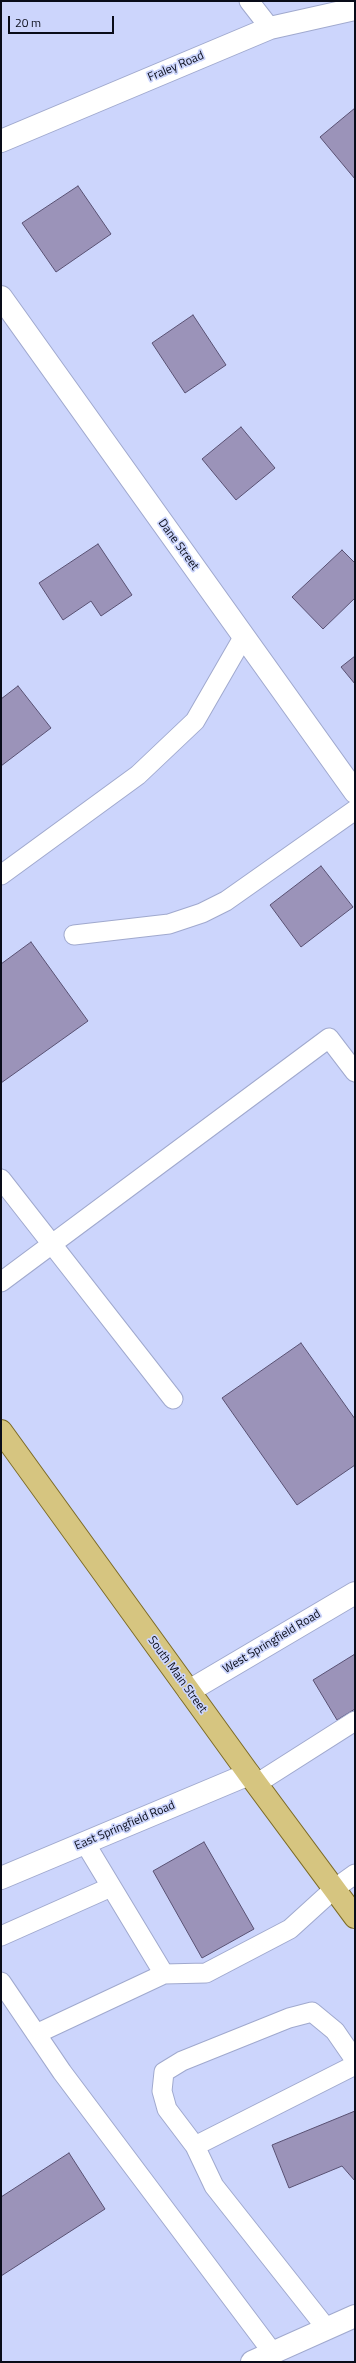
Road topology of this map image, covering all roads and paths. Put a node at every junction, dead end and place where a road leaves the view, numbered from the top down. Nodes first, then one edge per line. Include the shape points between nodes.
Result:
1 (249, 1) edge
2 (355, 9) edge
3 (270, 28) junction
4 (1, 141) edge
5 (1, 297) edge
6 (244, 636) junction
7 (355, 792) edge
8 (355, 810) edge
9 (1, 875) edge
10 (74, 935) dead end
11 (355, 1072) edge
12 (1, 1179) edge
13 (51, 1244) junction
14 (1, 1282) edge
15 (173, 1399) dead end
16 (1, 1431) edge
17 (355, 1593) edge
18 (189, 1691) junction
19 (355, 1721) edge
20 (252, 1779) junction
21 (85, 1843) junction
22 (355, 1874) edge
23 (1, 1878) edge
24 (111, 1886) junction
25 (334, 1889) junction
26 (355, 1917) edge
27 (1, 1936) edge
28 (164, 1974) junction
29 (1, 1982) edge
30 (36, 2034) junction
31 (355, 2060) edge
32 (355, 2065) edge
33 (195, 2146) junction
34 (355, 2316) edge
35 (328, 2329) junction
36 (272, 2353) junction
37 (252, 2362) edge

1 - 3 lane
2 - 3 street, Fraley Road
3 - 4 street, Fraley Road
5 - 6 street, Dane Street
6 - 7 street, Dane Street
6 - 9 lane via 195,721 138,776
8 - 10 lane via 226,901 202,913 169,924
11 - 13 lane via 329,1038
12 - 13 lane
13 - 14 lane
13 - 15 lane
16 - 18 main road, South Main Street
17 - 18 street, West Springfield Road
18 - 20 main road, South Main Street
19 - 20 lane
20 - 21 street, East Springfield Road
20 - 25 main road, South Main Street
21 - 23 street, East Springfield Road
21 - 24 lane
22 - 25 lane
24 - 27 lane
24 - 28 lane
25 - 26 main road, South Main Street
25 - 28 lane via 290,1929 206,1973
28 - 30 lane
29 - 30 lane
30 - 36 lane
31 - 33 lane via 335,2031 312,2012 289,2018 182,2062 164,2072 162,2091 167,2109
32 - 33 lane
33 - 35 lane via 214,2186
34 - 35 street
35 - 36 street
36 - 37 street

